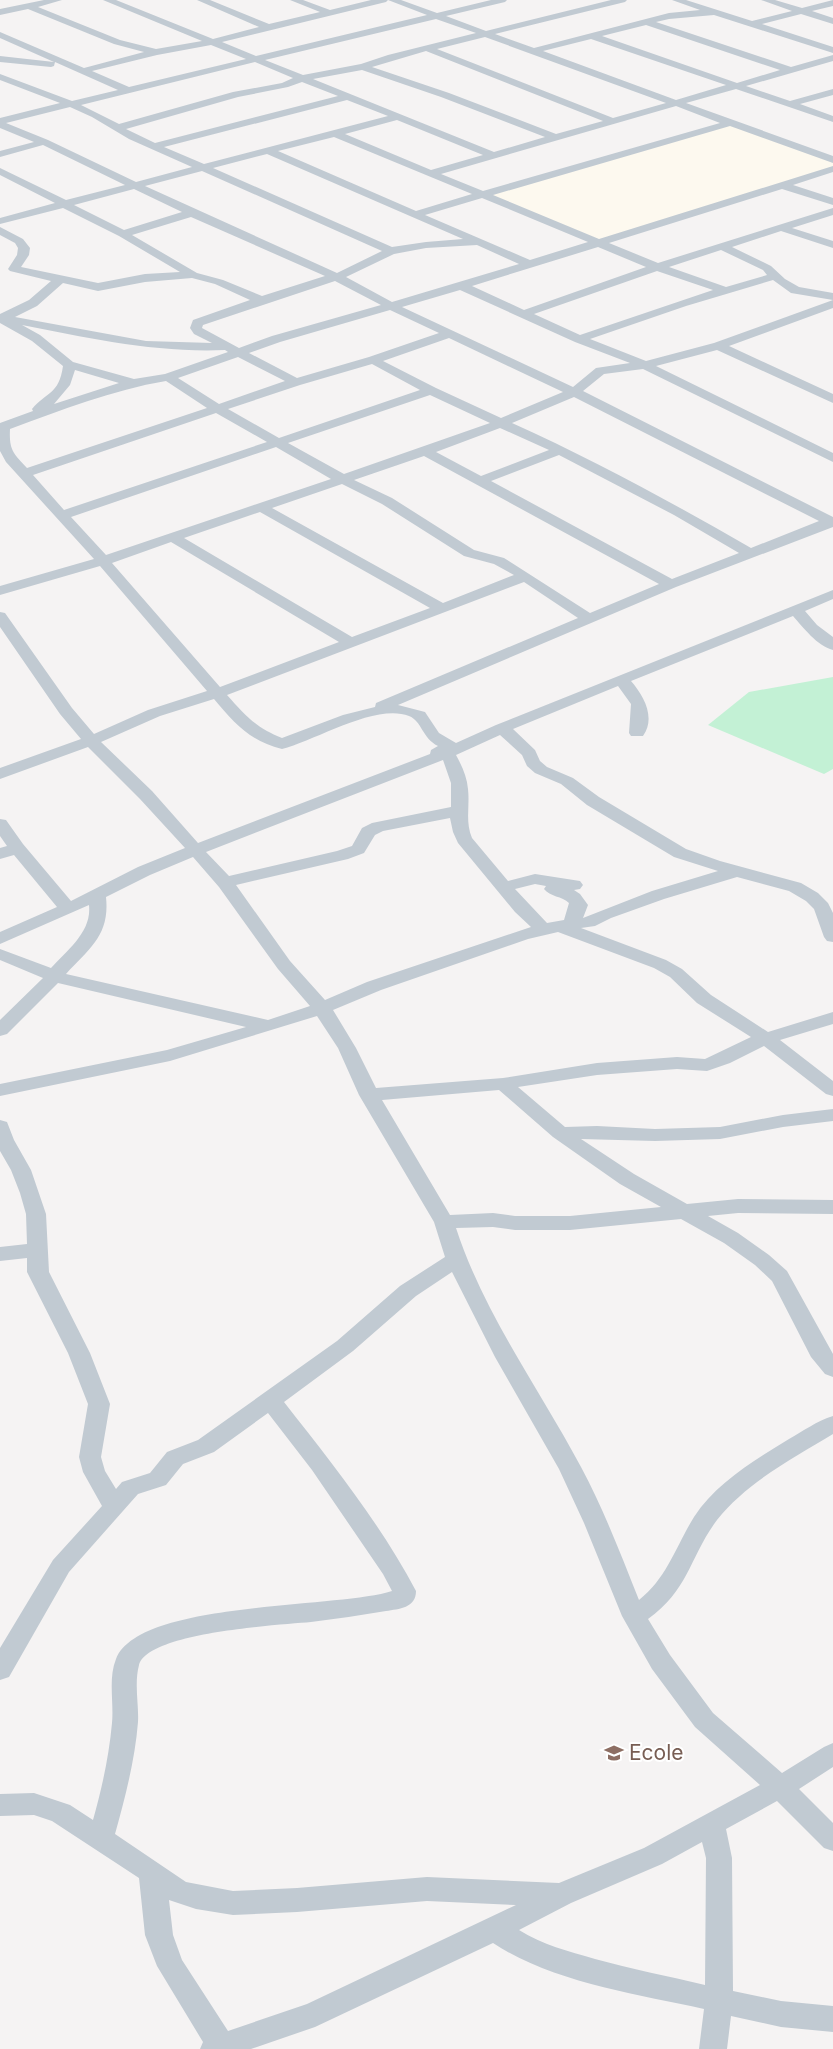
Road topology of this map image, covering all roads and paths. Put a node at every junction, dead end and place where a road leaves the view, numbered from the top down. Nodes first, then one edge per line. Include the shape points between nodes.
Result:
1 (58, 0) edge
2 (108, 0) edge
3 (202, 0) edge
4 (295, 0) edge
5 (383, 0) edge
6 (502, 0) edge
7 (622, 0) edge
8 (677, 0) edge
9 (766, 0) edge
10 (397, 1) edge
11 (833, 3) edge
12 (29, 6) junction
13 (345, 9) junction
14 (802, 11) junction
15 (0, 12) edge
16 (328, 12) junction
17 (714, 12) junction
18 (434, 15) junction
19 (833, 21) edge
20 (647, 22) junction
21 (752, 24) junction
22 (268, 27) junction
23 (486, 33) junction
24 (1, 36) edge
25 (592, 36) junction
26 (212, 42) junction
27 (426, 48) junction
28 (833, 50) edge
29 (534, 51) junction
30 (157, 52) junction
31 (833, 58) edge
32 (256, 59) junction
33 (1, 60) edge
34 (363, 67) junction
35 (78, 69) junction
36 (790, 70) junction
37 (0, 77) edge
38 (302, 78) junction
39 (736, 85) junction
40 (127, 90) junction
41 (833, 92) edge
42 (347, 98) junction
43 (71, 104) junction
44 (677, 104) junction
45 (791, 104) junction
46 (32, 113) junction
47 (396, 117) junction
48 (833, 119) edge
49 (614, 121) junction
50 (0, 122) edge
51 (730, 123) junction
52 (117, 128) junction
53 (20, 132) junction
54 (334, 133) junction
55 (554, 137) junction
56 (44, 142) junction
57 (155, 146) junction
58 (269, 150) junction
59 (0, 154) edge
60 (493, 155) junction
61 (833, 160) edge
62 (203, 168) junction
63 (833, 169) edge
64 (0, 171) edge
65 (431, 173) junction
66 (136, 185) junction
67 (782, 185) junction
68 (483, 195) junction
69 (833, 202) edge
70 (66, 205) junction
71 (833, 211) edge
72 (192, 213) junction
73 (416, 214) junction
74 (0, 222) edge
75 (782, 228) junction
76 (0, 230) edge
77 (123, 234) junction
78 (477, 242) junction
79 (596, 242) junction
80 (833, 245) edge
81 (723, 247) junction
82 (391, 251) junction
83 (529, 264) junction
84 (657, 267) junction
85 (14, 270) junction
86 (0, 273) edge
87 (193, 275) junction
88 (775, 276) junction
89 (337, 277) junction
90 (59, 280) junction
91 (461, 286) junction
92 (724, 290) junction
93 (833, 297) edge
94 (260, 300) junction
95 (833, 304) edge
96 (391, 306) junction
97 (523, 314) junction
98 (1, 317) edge
99 (451, 333) junction
100 (579, 339) junction
101 (228, 346) junction
102 (718, 346) junction
103 (240, 352) junction
104 (373, 360) junction
105 (69, 365) junction
106 (645, 365) junction
107 (168, 377) junction
108 (296, 382) junction
109 (133, 383) junction
110 (432, 391) junction
111 (574, 392) junction
112 (833, 399) edge
113 (218, 409) junction
114 (502, 423) junction
115 (2, 427) edge
116 (279, 443) junction
117 (425, 450) junction
118 (560, 450) junction
119 (833, 458) edge
120 (24, 473) junction
121 (342, 479) junction
122 (480, 481) junction
123 (261, 507) junction
124 (62, 515) junction
125 (832, 522) edge
126 (172, 538) junction
127 (751, 554) junction
128 (103, 561) junction
129 (525, 576) junction
130 (671, 584) junction
131 (0, 591) edge
132 (833, 594) edge
133 (442, 609) junction
134 (796, 610) junction
135 (0, 616) edge
136 (589, 619) junction
137 (349, 642) junction
138 (833, 644) edge
139 (621, 680) junction
140 (217, 693) junction
141 (357, 716) junction
142 (502, 728) junction
143 (637, 733) dead end
144 (91, 741) junction
145 (448, 753) junction
146 (420, 762) junction
147 (0, 774) edge
148 (458, 811) junction
149 (0, 824) edge
150 (17, 848) junction
151 (194, 850) junction
152 (0, 854) edge
153 (738, 871) junction
154 (543, 880) junction
155 (225, 883) junction
156 (574, 885) dead end
157 (504, 888) junction
158 (97, 894) junction
159 (68, 909) junction
160 (558, 926) junction
161 (833, 937) edge
162 (0, 939) edge
163 (0, 954) edge
164 (54, 976) junction
165 (322, 1008) junction
166 (833, 1018) edge
167 (269, 1026) junction
168 (0, 1030) edge
169 (764, 1038) junction
170 (502, 1084) junction
171 (0, 1090) edge
172 (833, 1090) edge
173 (369, 1095) junction
174 (833, 1115) edge
175 (0, 1126) edge
176 (560, 1133) junction
177 (833, 1207) edge
178 (685, 1212) junction
179 (444, 1222) junction
180 (38, 1250) junction
181 (0, 1254) edge
182 (456, 1260) junction
183 (833, 1369) edge
184 (270, 1400) junction
185 (833, 1424) edge
186 (115, 1507) junction
187 (634, 1616) junction
188 (0, 1670) edge
189 (833, 1754) edge
190 (780, 1787) junction
191 (0, 1805) edge
192 (712, 1825) junction
193 (101, 1838) junction
194 (833, 1840) edge
195 (152, 1872) junction
196 (561, 1895) junction
197 (495, 1930) junction
198 (719, 1999) junction
199 (833, 2019) edge
200 (219, 2048) edge
201 (713, 2049) edge

1 - 12 street
2 - 26 street
3 - 22 street
4 - 16 street
5 - 13 street
6 - 18 street
7 - 23 street
8 - 17 street
9 - 14 street
10 - 13 street
10 - 18 street
11 - 14 street
12 - 15 street
12 - 30 street via 117,42
13 - 16 street
14 - 19 street
14 - 21 street
16 - 22 street
17 - 20 street via 676,15
17 - 21 street
18 - 23 street
18 - 32 street
20 - 25 street
20 - 36 street
21 - 28 street
22 - 26 street
23 - 27 street
23 - 29 street
24 - 33 street
24 - 35 street
25 - 29 street
25 - 39 street
26 - 30 street
26 - 32 street
27 - 34 street
27 - 49 street
29 - 44 street
30 - 35 street
31 - 36 street
32 - 38 street
32 - 40 street
33 - 35 street
34 - 38 street
34 - 55 street
35 - 40 street
36 - 39 street
37 - 43 street
38 - 42 street
38 - 52 street
39 - 44 street
39 - 45 street
40 - 43 street
41 - 45 street
42 - 47 street
42 - 57 street
43 - 46 street
43 - 52 street
44 - 49 street
44 - 51 street
45 - 48 street
46 - 50 street
46 - 53 street
47 - 54 street
47 - 60 street
49 - 55 street
50 - 53 street
51 - 61 street
51 - 68 street
52 - 57 street
53 - 56 street
54 - 58 street
54 - 65 street
55 - 60 street
56 - 59 street
56 - 66 street
57 - 62 street
58 - 62 street
58 - 73 street
60 - 65 street
62 - 66 street
62 - 82 street
63 - 67 street
64 - 70 street
65 - 68 street
66 - 70 street
66 - 72 street
67 - 69 street
67 - 79 street
68 - 73 street
68 - 79 street
70 - 74 street
70 - 77 street
71 - 75 street
72 - 77 street
72 - 89 street
73 - 78 street
75 - 80 street
75 - 81 street
76 - 85 street via 19,241 24,248
77 - 87 street
78 - 82 street
78 - 83 street
79 - 83 street
79 - 84 street
81 - 84 street
81 - 88 street via 767,268
82 - 89 street
83 - 91 street
84 - 92 street
84 - 97 street
85 - 86 street
85 - 90 street
87 - 90 street via 144,278 98,287
87 - 94 street
88 - 92 street
88 - 93 street via 795,290
89 - 94 street
89 - 96 street
90 - 98 street via 33,303
91 - 96 street
91 - 97 street
92 - 100 street
94 - 101 street via 197,323 198,331
95 - 102 street
96 - 99 street
96 - 103 street
97 - 100 street
98 - 101 street via 151,345
98 - 105 street via 36,338
99 - 104 street
99 - 111 street
100 - 106 street
101 - 103 street
102 - 106 street
102 - 112 street
103 - 107 street
103 - 108 street
104 - 108 street
104 - 110 street
105 - 109 street
105 - 115 street via 69,376 61,390 44,405
106 - 111 street via 600,372
106 - 119 street
107 - 109 street
107 - 113 street
108 - 113 street
109 - 115 street
110 - 114 street
110 - 116 street
111 - 114 street
111 - 125 street
113 - 116 street
113 - 120 street
114 - 117 street
114 - 118 street
115 - 120 street via 3,445
116 - 121 street
116 - 124 street
117 - 121 street
117 - 122 street
118 - 122 street
118 - 127 street
120 - 124 street
121 - 123 street
121 - 129 street via 387,501 469,553 498,561
122 - 130 street
123 - 126 street
123 - 133 street
124 - 128 street
125 - 127 street
126 - 128 street
126 - 137 street
127 - 130 street
128 - 131 street
128 - 140 street
129 - 133 street
129 - 136 street
130 - 136 street
132 - 134 street
133 - 137 street
134 - 138 street
134 - 139 street
135 - 144 street via 66,711
136 - 141 street
137 - 140 street
139 - 142 street
139 - 143 street via 641,708
140 - 141 street via 243,723 260,735 282,744
140 - 144 street via 154,713
141 - 146 street via 378,710 407,709 425,719 434,737 450,745
142 - 145 street
142 - 153 street via 529,753 541,770 567,781 680,853
144 - 147 street
144 - 151 street via 146,795
145 - 146 street
145 - 148 street via 458,774
146 - 151 street
148 - 155 street via 378,827 368,832 358,849 342,855
148 - 157 street via 458,826 464,839
149 - 150 street
150 - 152 street
150 - 159 street
151 - 155 street
151 - 158 street
153 - 160 street via 658,895 589,922
153 - 161 street via 795,887 812,896 822,907
154 - 156 street
154 - 157 street via 534,879
154 - 160 street via 551,888 572,895 579,905
155 - 165 street via 284,965
157 - 160 street via 521,908
158 - 159 street
158 - 164 street via 99,913 92,934
159 - 162 street
160 - 165 street via 374,986
160 - 169 street via 676,972 704,999
163 - 164 street
164 - 167 street
164 - 168 street
165 - 167 street
165 - 173 street via 347,1048
166 - 169 street
167 - 171 street via 170,1055
169 - 170 street via 707,1065 677,1063 596,1069
169 - 172 street
170 - 173 street
170 - 176 street
173 - 179 street
174 - 176 street via 783,1120 720,1133
175 - 180 street via 30,1193 36,1214
176 - 178 street via 627,1179
177 - 178 street via 738,1206
178 - 179 street via 570,1223
178 - 183 street via 731,1238 780,1276 819,1352
179 - 182 street
180 - 181 street
180 - 186 street via 38,1272 79,1353 99,1404 90,1457 94,1472
182 - 184 street via 408,1291 345,1346
182 - 187 street via 506,1357 570,1468
184 - 186 street via 206,1446 175,1458 158,1479 130,1488
184 - 193 street via 320,1464 392,1568 404,1596 386,1602 179,1630 144,1642 134,1649 125,1669 125,1722 115,1787
185 - 187 street via 738,1486 710,1513 661,1595
186 - 188 street via 61,1566
187 - 190 street via 661,1662 704,1720
189 - 190 street
190 - 192 street
190 - 194 street
191 - 193 street via 34,1804 61,1813
192 - 196 street via 653,1856
192 - 198 street via 719,1858
193 - 195 street
195 - 196 street via 177,1891 233,1903 427,1889
195 - 200 street via 159,1936 170,1966
196 - 197 street
197 - 198 street via 547,1958 628,1980
197 - 200 street via 315,2014
198 - 199 street via 781,2014
198 - 201 street

